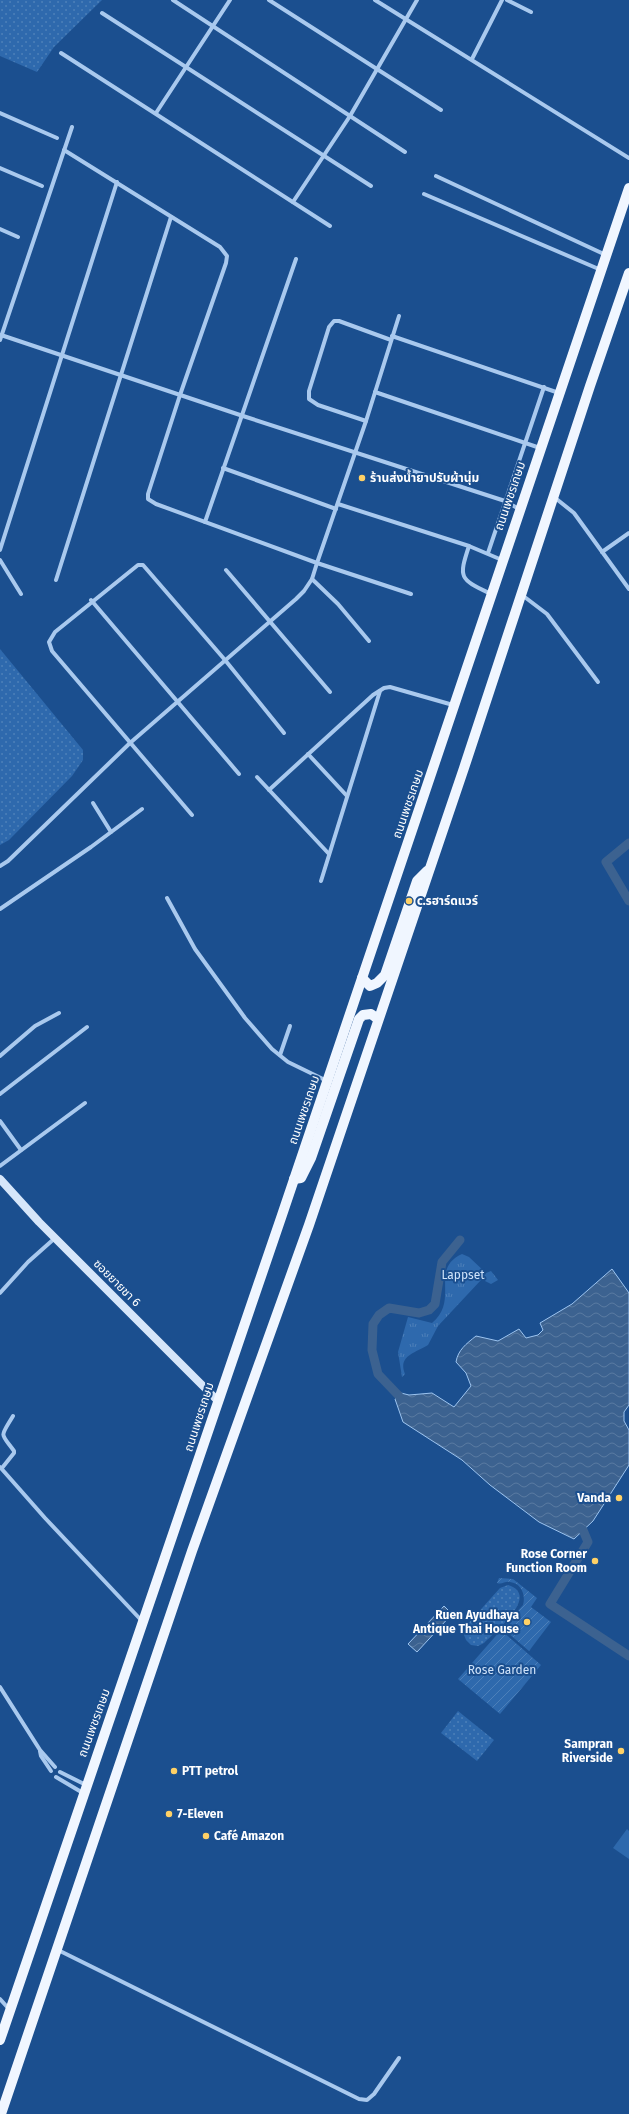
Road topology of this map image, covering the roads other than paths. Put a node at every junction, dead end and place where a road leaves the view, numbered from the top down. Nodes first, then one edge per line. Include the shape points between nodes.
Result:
1 (173, 0) edge
2 (230, 0) edge
3 (269, 0) edge
4 (375, 0) edge
5 (417, 0) edge
6 (502, 0) edge
7 (507, 0) edge
8 (530, 12) dead end
9 (102, 13) dead end
10 (406, 20) junction
11 (214, 26) junction
12 (61, 53) dead end
13 (472, 59) junction
14 (186, 67) junction
15 (378, 70) junction
16 (441, 110) dead end
17 (0, 113) edge
18 (156, 113) junction
19 (350, 116) junction
20 (72, 126) dead end
21 (57, 138) dead end
22 (64, 150) junction
23 (405, 152) dead end
24 (323, 155) junction
25 (629, 158) edge
26 (0, 168) edge
27 (436, 176) dead end
28 (117, 182) junction
29 (42, 186) dead end
30 (371, 186) dead end
31 (629, 188) edge
32 (424, 194) dead end
33 (293, 202) junction
34 (171, 217) junction
35 (330, 226) dead end
36 (0, 229) edge
37 (18, 237) dead end
38 (606, 255) junction
39 (296, 259) dead end
40 (601, 270) junction
41 (629, 273) edge
42 (398, 316) dead end
43 (1, 337) edge
44 (392, 338) junction
45 (60, 356) junction
46 (121, 376) junction
47 (544, 387) junction
48 (375, 392) junction
49 (559, 393) junction
50 (180, 395) junction
51 (243, 416) junction
52 (366, 422) junction
53 (525, 444) junction
54 (540, 448) junction
55 (355, 452) junction
56 (223, 468) junction
57 (553, 497) junction
58 (505, 501) junction
59 (338, 504) junction
60 (336, 509) junction
61 (520, 509) junction
62 (205, 522) junction
63 (629, 533) edge
64 (469, 546) junction
65 (0, 550) edge
66 (602, 552) junction
67 (488, 553) junction
68 (0, 560) edge
69 (503, 560) junction
70 (317, 563) junction
71 (226, 570) dead end
72 (312, 579) junction
73 (56, 580) dead end
74 (629, 589) edge
75 (21, 594) dead end
76 (411, 594) dead end
77 (491, 595) junction
78 (521, 595) junction
79 (91, 600) junction
80 (269, 621) junction
81 (369, 641) dead end
82 (225, 660) junction
83 (598, 682) dead end
84 (380, 690) junction
85 (330, 692) dead end
86 (178, 700) junction
87 (455, 706) junction
88 (284, 733) dead end
89 (130, 743) junction
90 (308, 754) junction
91 (239, 774) dead end
92 (257, 777) dead end
93 (269, 790) junction
94 (347, 796) junction
95 (93, 803) dead end
96 (142, 809) dead end
97 (192, 815) dead end
98 (112, 832) junction
99 (330, 854) junction
100 (0, 866) edge
101 (429, 870) junction
102 (321, 882) dead end
103 (167, 898) dead end
104 (0, 909) edge
105 (362, 978) junction
106 (59, 1013) dead end
107 (378, 1019) junction
108 (290, 1026) dead end
109 (87, 1027) dead end
110 (0, 1056) edge
111 (280, 1056) junction
112 (327, 1082) junction
113 (0, 1094) edge
114 (85, 1103) dead end
115 (0, 1121) edge
116 (21, 1150) junction
117 (0, 1166) edge
118 (0, 1179) edge
119 (294, 1179) junction
120 (55, 1238) junction
121 (0, 1293) edge
122 (218, 1401) junction
123 (13, 1416) dead end
124 (1, 1467) edge
125 (143, 1622) junction
126 (0, 1687) edge
127 (53, 1769) dead end
128 (60, 1772) dead end
129 (56, 1777) dead end
130 (85, 1789) junction
131 (58, 1950) junction
132 (0, 1999) edge
133 (11, 2011) junction
134 (0, 2040) edge
135 (399, 2058) dead end
136 (1, 2114) edge

1 - 11 street
2 - 11 street
3 - 15 street
4 - 10 street
5 - 10 street
6 - 13 street
7 - 8 street
9 - 14 street
10 - 13 street
10 - 15 street
11 - 14 street
11 - 19 street
12 - 18 street
13 - 25 street
14 - 18 street
14 - 24 street
15 - 16 street
15 - 19 street
17 - 21 street
18 - 33 street
19 - 23 street
19 - 24 street
20 - 22 street
22 - 28 street
22 - 43 street
24 - 30 street
24 - 33 street
26 - 29 street
27 - 38 street
28 - 34 street
28 - 45 street
31 - 38 main road, ถนนเพชรเกษม
32 - 40 street
33 - 35 street
34 - 46 street
34 - 50 street via 220,247 227,256
36 - 37 street
38 - 40 main road, ถนนเพชรเกษม
39 - 51 street
40 - 49 main road, ถนนเพชรเกษม
41 - 57 main road
42 - 44 street
43 - 45 street
44 - 47 street
44 - 48 street
44 - 52 street via 334,321 331,323 309,391 309,399 318,405
45 - 46 street
45 - 65 street
46 - 50 street
46 - 73 street
47 - 49 street
47 - 53 street
48 - 52 street
48 - 53 street
49 - 54 main road, ถนนเพชรเกษม
50 - 51 street
50 - 62 street via 148,499
51 - 55 street
51 - 56 street
52 - 55 street
53 - 54 street
53 - 58 street
54 - 61 main road, ถนนเพชรเกษม
55 - 58 street
55 - 59 street
56 - 60 street
56 - 62 street
57 - 66 street via 574,514
57 - 78 main road
58 - 61 street
58 - 67 street
59 - 60 street
59 - 64 street
60 - 70 street
61 - 69 main road, ถนนเพชรเกษม
62 - 70 street
63 - 66 street
64 - 67 street
64 - 77 street via 462,568 463,575 473,586
66 - 74 street
67 - 69 street
68 - 75 street
69 - 77 main road, ถนนเพชรเกษม
70 - 72 street
70 - 76 street
71 - 80 street
72 - 80 street via 304,591
72 - 81 street via 338,604
77 - 87 main road, ถนนเพชรเกษม
78 - 83 street via 547,614
78 - 101 main road
79 - 82 street via 138,564 143,565
79 - 86 street
79 - 89 street via 55,632 51,637 50,646
80 - 82 street
80 - 85 street
82 - 86 street
82 - 88 street
84 - 87 street via 390,687
84 - 90 street
84 - 94 street
86 - 89 street
86 - 91 street
87 - 105 main road, ถนนเพชรเกษม
89 - 97 street
89 - 100 street
90 - 93 street
90 - 94 street
92 - 93 street
93 - 99 street
94 - 99 street
95 - 98 street
96 - 98 street
98 - 104 street
99 - 102 street
101 - 105 main road via 417,881 385,975 370,986
101 - 107 main road
103 - 111 street via 195,949 245,1018
105 - 112 main road, ถนนเพชรเกษม
106 - 110 street via 34,1026
107 - 119 main road via 371,1014 363,1015 360,1019 311,1158 301,1178
107 - 131 main road via 309,1225 195,1544
108 - 111 street
109 - 113 street
111 - 112 street
112 - 119 main road, ถนนเพชรเกษม
114 - 116 street
115 - 116 street
116 - 117 street
118 - 120 street, ซอยยายชา 6
119 - 122 main road, ถนนเพชรเกษม
120 - 121 street via 28,1262
120 - 122 street, ซอยยายชา 6
122 - 125 main road, ถนนเพชรเกษม
123 - 124 street via 3,1436 14,1453
124 - 125 street via 45,1518
125 - 130 main road, ถนนเพชรเกษม
126 - 127 street
128 - 130 street
129 - 130 street
130 - 133 main road, ถนนเพชรเกษม
131 - 135 street via 359,2099 367,2100 374,2094
131 - 136 main road
132 - 133 street
133 - 134 main road, ถนนเพชรเกษม

